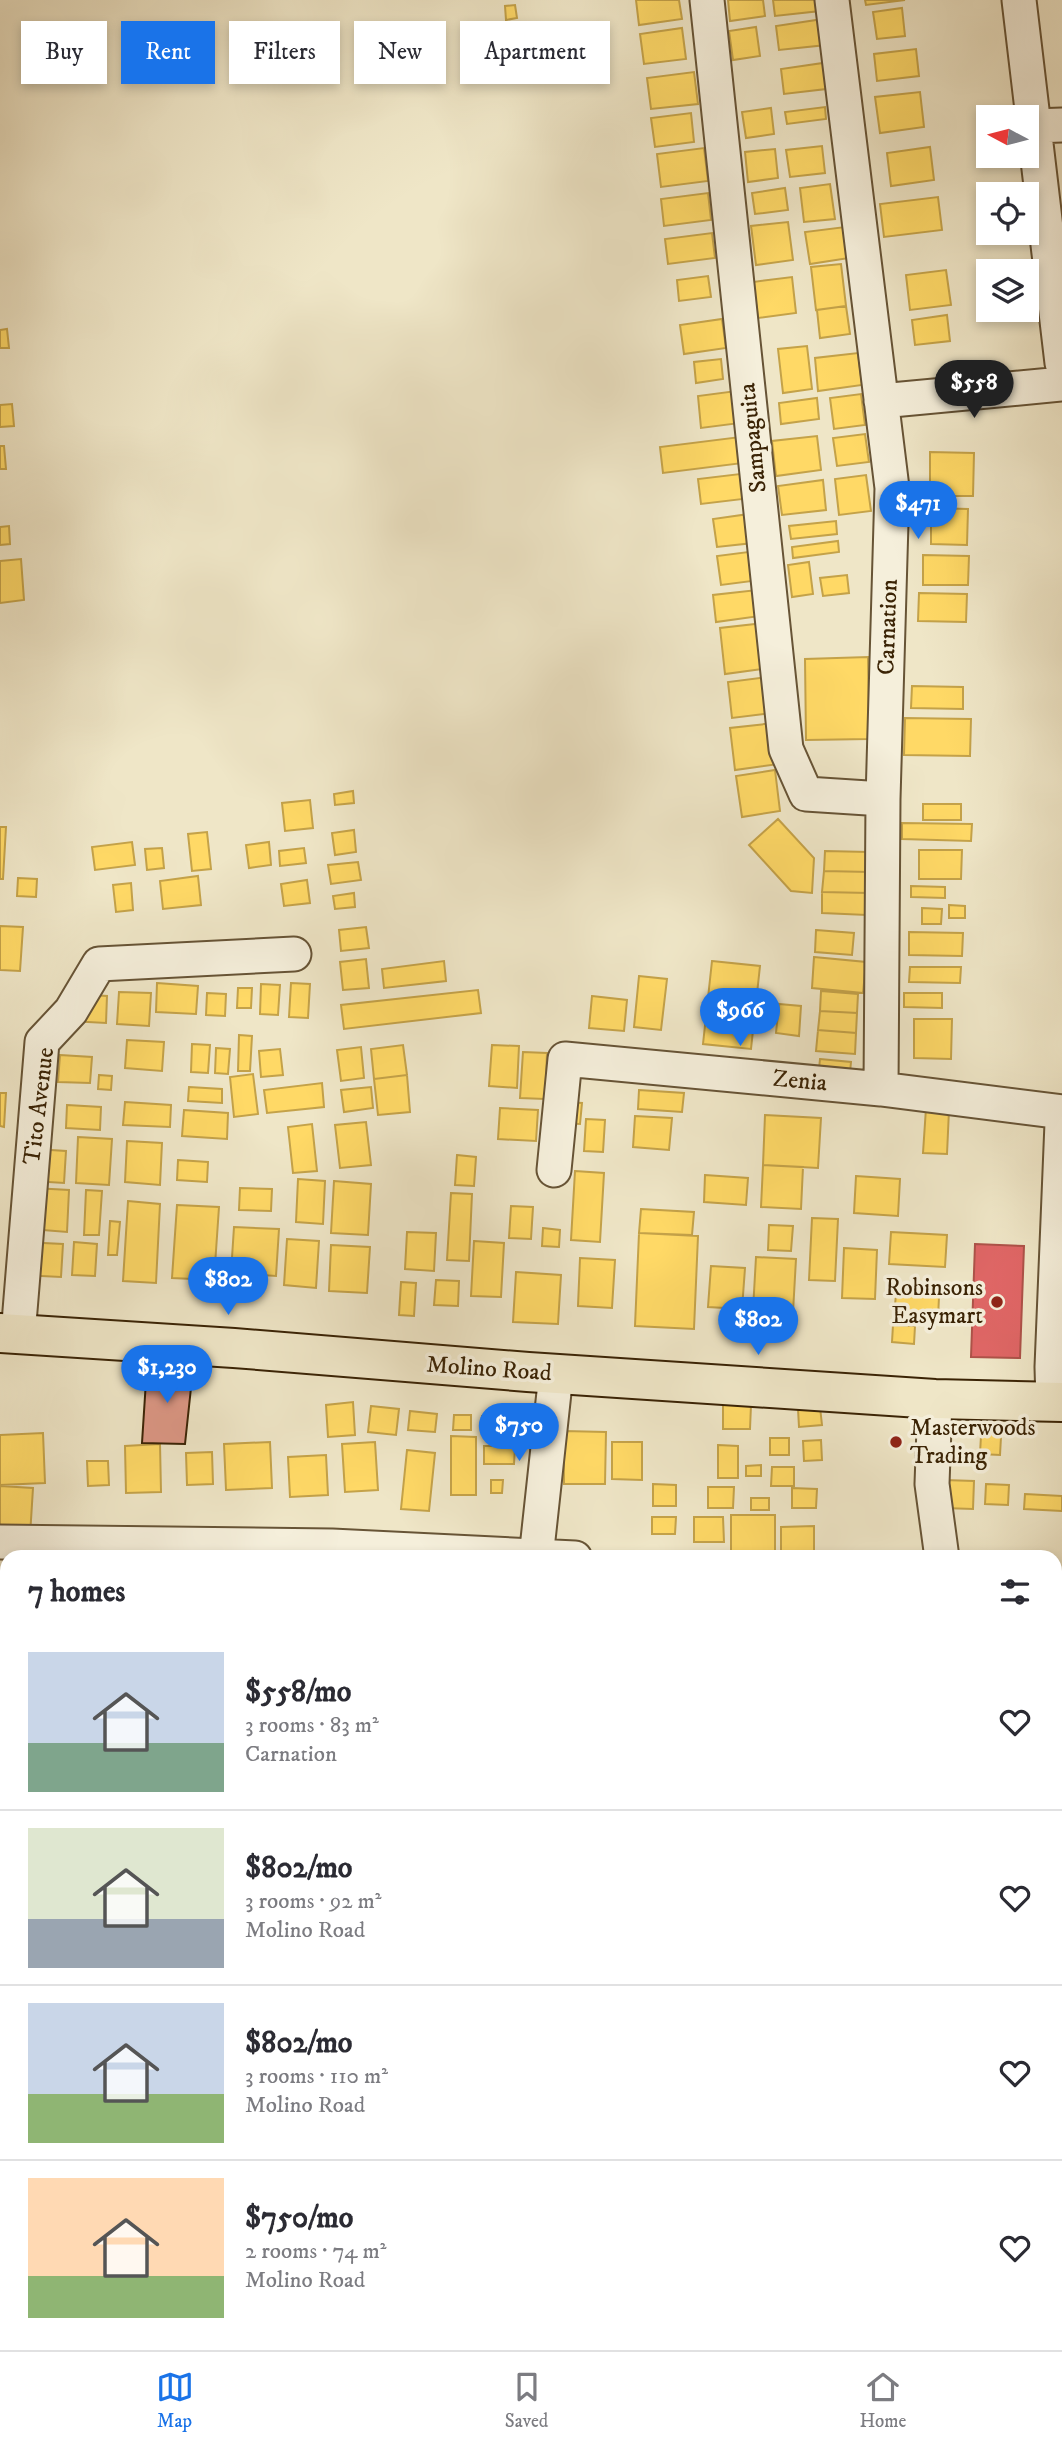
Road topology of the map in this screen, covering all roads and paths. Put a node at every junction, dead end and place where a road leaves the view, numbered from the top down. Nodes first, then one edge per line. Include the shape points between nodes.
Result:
1 (707, 0) edge
2 (832, 0) edge
3 (1019, 0) edge
4 (1048, 125) edge
5 (1062, 363) edge
6 (1062, 384) edge
7 (881, 401) junction
8 (883, 799) junction
9 (294, 954) dead end
10 (881, 1089) junction
11 (1062, 1112) edge
12 (1062, 1123) edge
13 (554, 1170) dead end
14 (9, 1334) edge
15 (556, 1374) junction
16 (935, 1399) junction
17 (1057, 1402) edge
18 (0, 1542) edge
19 (124, 1550) edge
20 (537, 1550) edge
21 (941, 1550) edge

1 - 8 street, Sampaguita via 786,749 806,794
2 - 7 street, Carnation
3 - 4 street
4 - 5 street
6 - 7 street
7 - 8 street, Carnation via 892,488
8 - 10 street, Carnation
9 - 14 street, Tito Avenue via 99,964 71,1011 42,1042
10 - 11 street, Zenia
10 - 13 street, Zenia via 565,1059
12 - 17 street via 1052,1367
14 - 15 main road, Molino Road
15 - 16 main road, Molino Road
15 - 20 street
16 - 17 main road, Molino Road
16 - 21 street via 932,1484
18 - 19 street

